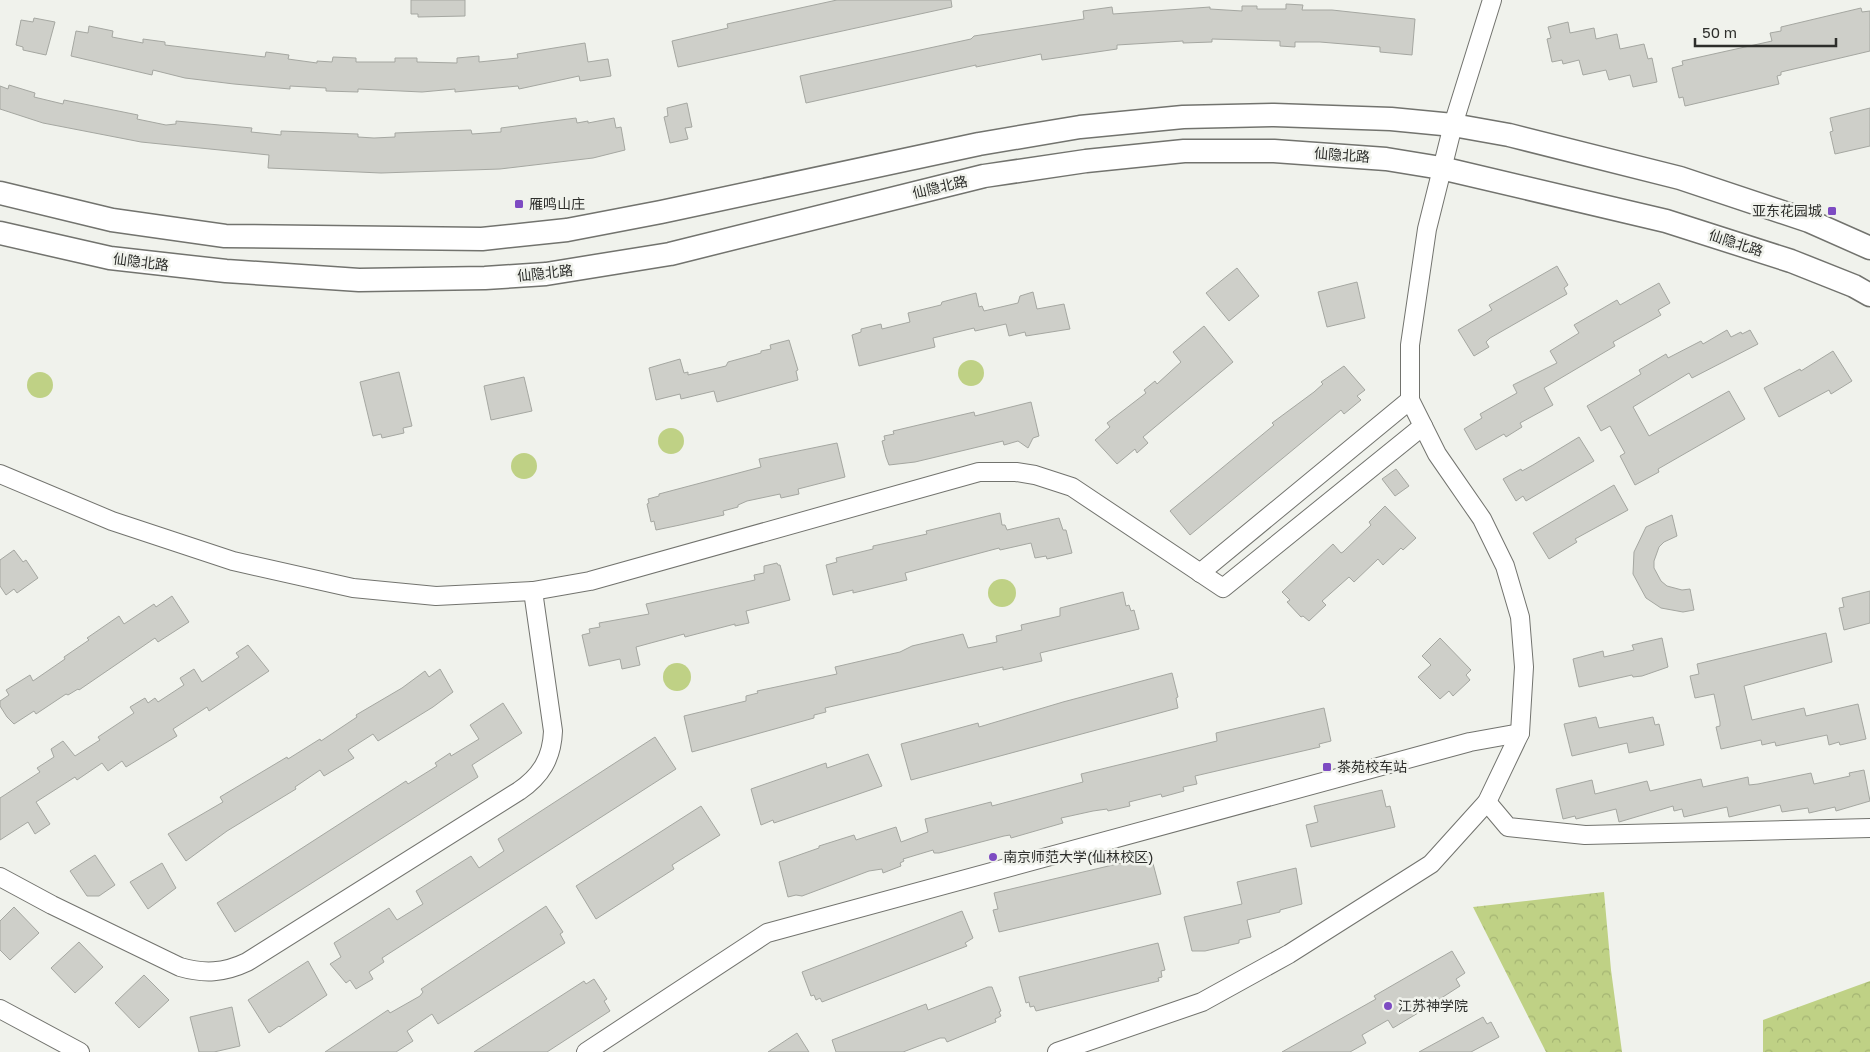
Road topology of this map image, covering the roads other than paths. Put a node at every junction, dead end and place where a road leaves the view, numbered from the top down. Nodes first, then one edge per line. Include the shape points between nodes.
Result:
1 (1492, 0) edge
2 (1453, 125) junction
3 (1441, 168) junction
4 (0, 193) edge
5 (0, 233) edge
6 (1870, 248) edge
7 (1870, 295) edge
8 (1410, 400) junction
9 (1423, 426) junction
10 (0, 474) edge
11 (1200, 573) junction
12 (532, 591) junction
13 (1520, 733) junction
14 (1487, 802) junction
15 (1870, 828) edge
16 (0, 877) edge
17 (0, 1009) edge
18 (68, 1050) edge
19 (586, 1052) edge
20 (1057, 1052) edge

1 - 2 street
2 - 3 street
2 - 4 main road via 1391,119 1274,115 1183,117 1080,127 979,144 567,230 482,239 225,236 112,220
2 - 6 main road via 1509,135 1680,178 1809,221
3 - 5 main road, 仙隐北路 via 1386,159 1274,151 1184,151 1086,161 984,176 670,254 546,274 486,278 359,280 226,272 110,258
3 - 7 main road, 仙隐北路 via 1666,221 1792,261
3 - 8 street via 1427,229 1410,346
8 - 9 street
8 - 11 street
9 - 11 street via 1223,588
9 - 13 street via 1437,454 1482,519 1505,566 1520,617 1524,667
10 - 12 street via 112,521 233,561 353,588 436,596
11 - 12 street via 1072,487 1035,475 998,471 979,472 590,581
12 - 16 street via 553,731 550,754 538,775 519,791 247,962 214,972 194,971 52,905
13 - 14 street
13 - 19 street via 1470,742 767,934
14 - 15 street via 1508,827 1585,835
14 - 20 street via 1431,864 1289,954 1202,1002
17 - 18 street

